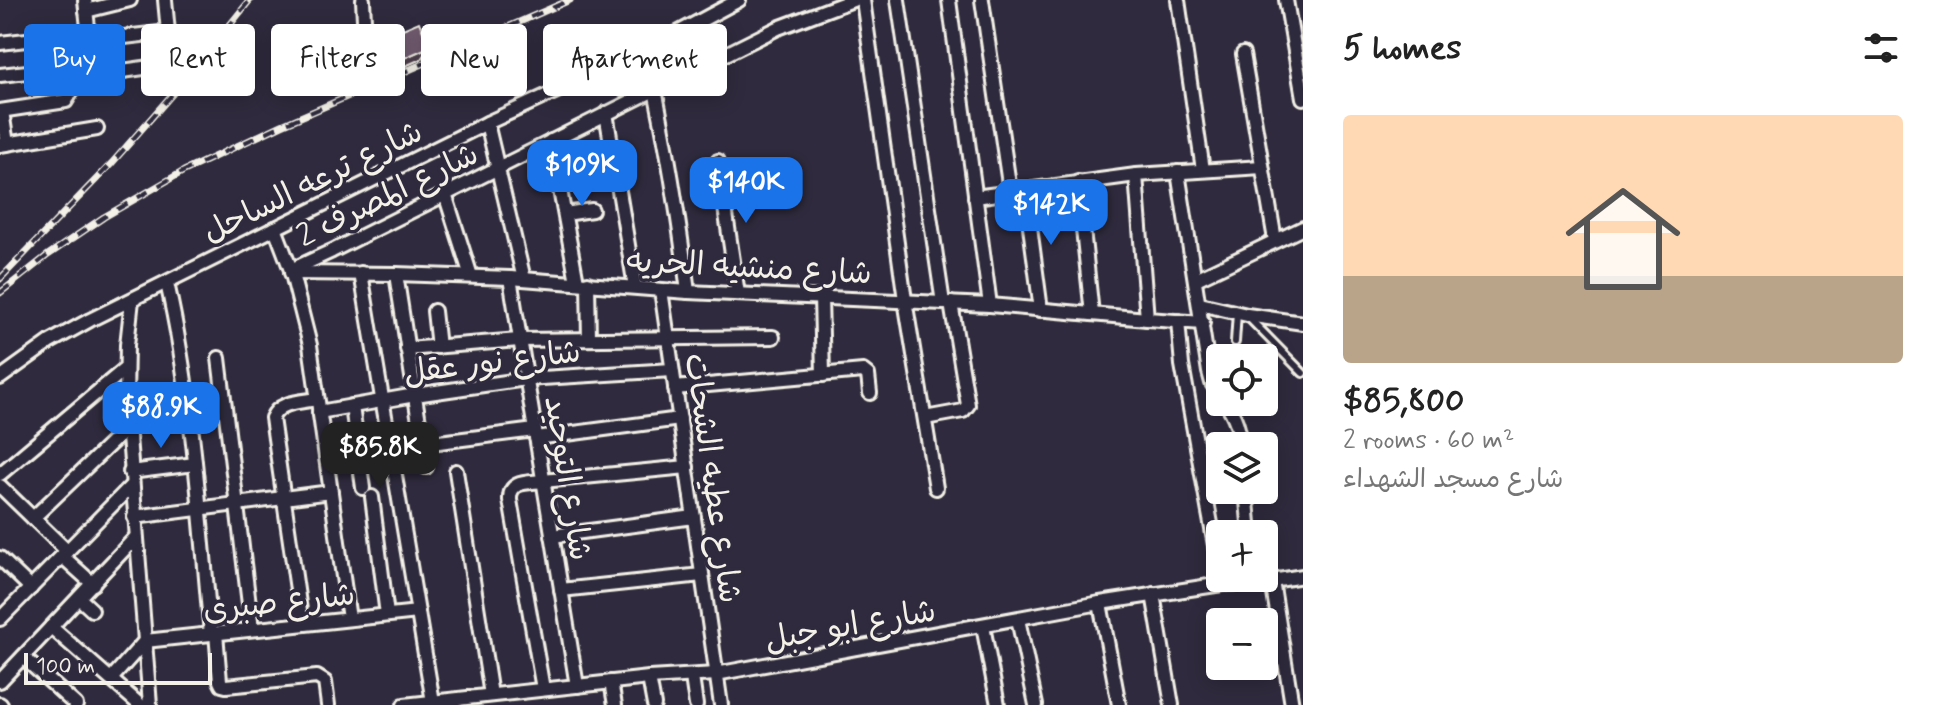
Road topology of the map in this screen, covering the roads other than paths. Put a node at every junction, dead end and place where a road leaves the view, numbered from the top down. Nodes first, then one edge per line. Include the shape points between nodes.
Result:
1 (130, 0) edge
2 (165, 0) edge
3 (363, 0) edge
4 (739, 0) edge
5 (853, 0) edge
6 (863, 0) edge
7 (898, 0) edge
8 (949, 0) edge
9 (982, 0) edge
10 (1178, 0) edge
11 (1286, 0) edge
12 (86, 5) edge
13 (364, 20) dead end
14 (167, 24) edge
15 (694, 24) edge
16 (24, 41) edge
17 (0, 43) edge
18 (727, 53) edge
19 (1243, 54) dead end
20 (24, 72) edge
21 (0, 75) edge
22 (69, 96) edge
23 (546, 96) edge
24 (639, 96) edge
25 (657, 96) edge
26 (1303, 98) edge
27 (1, 111) edge
28 (606, 113) junction
29 (487, 123) junction
30 (97, 129) dead end
31 (551, 141) junction
32 (4, 145) edge
33 (718, 161) dead end
34 (1262, 167) junction
35 (498, 168) junction
36 (1203, 170) junction
37 (1178, 172) junction
38 (1136, 175) junction
39 (1078, 182) junction
40 (1025, 189) junction
41 (1010, 191) junction
42 (445, 194) junction
43 (975, 197) junction
44 (592, 210) dead end
45 (565, 214) junction
46 (275, 228) junction
47 (1303, 228) edge
48 (1275, 240) junction
49 (291, 272) junction
50 (361, 273) junction
51 (396, 274) junction
52 (471, 276) junction
53 (510, 278) junction
54 (524, 279) junction
55 (1196, 279) junction
56 (167, 283) junction
57 (583, 283) junction
58 (635, 287) junction
59 (661, 290) junction
60 (688, 292) junction
61 (738, 294) junction
62 (821, 297) junction
63 (132, 300) junction
64 (905, 300) junction
65 (947, 303) junction
66 (1200, 304) junction
67 (990, 305) junction
68 (1041, 310) junction
69 (434, 311) dead end
70 (1092, 314) junction
71 (1242, 314) junction
72 (1147, 319) junction
73 (1178, 321) junction
74 (1203, 323) junction
75 (1303, 323) edge
76 (773, 337) dead end
77 (589, 339) junction
78 (668, 339) junction
79 (519, 340) junction
80 (1235, 342) dead end
81 (438, 347) junction
82 (1206, 348) edge
83 (407, 349) junction
84 (219, 358) dead end
85 (126, 368) junction
86 (672, 370) junction
87 (1303, 373) edge
88 (823, 375) junction
89 (0, 378) edge
90 (526, 379) junction
91 (675, 388) junction
92 (870, 393) dead end
93 (415, 395) junction
94 (383, 401) junction
95 (318, 406) junction
96 (352, 406) junction
97 (925, 418) junction
98 (680, 419) junction
99 (127, 428) junction
100 (535, 434) junction
101 (422, 444) junction
102 (391, 448) junction
103 (195, 464) junction
104 (426, 467) dead end
105 (687, 467) junction
106 (456, 471) dead end
107 (0, 474) edge
108 (131, 478) junction
109 (543, 481) junction
110 (936, 488) dead end
111 (331, 492) junction
112 (3, 494) edge
113 (284, 498) junction
114 (237, 504) junction
115 (200, 509) junction
116 (134, 517) junction
117 (694, 517) junction
118 (33, 518) junction
119 (1210, 520) edge
120 (552, 536) junction
121 (136, 537) junction
122 (65, 553) junction
123 (0, 558) edge
124 (702, 575) junction
125 (1303, 576) edge
126 (1278, 580) edge
127 (1206, 582) edge
128 (93, 584) junction
129 (31, 588) junction
130 (561, 590) junction
131 (1274, 592) edge
132 (1153, 594) junction
133 (79, 598) junction
134 (1100, 603) junction
135 (92, 610) dead end
136 (418, 612) junction
137 (387, 615) junction
138 (0, 619) edge
139 (349, 619) junction
140 (1018, 619) junction
141 (302, 624) junction
142 (983, 626) junction
143 (51, 627) junction
144 (252, 629) junction
145 (214, 634) junction
146 (145, 641) junction
147 (23, 657) junction
148 (716, 674) junction
149 (692, 677) junction
150 (649, 678) junction
151 (111, 679) junction
152 (0, 681) edge
153 (611, 682) junction
154 (577, 686) junction
155 (543, 689) junction
156 (491, 695) junction
157 (437, 703) edge
158 (76, 705) edge
159 (140, 705) edge
160 (150, 705) edge
161 (328, 705) edge
162 (404, 705) edge
163 (615, 705) edge
164 (654, 705) edge
165 (696, 705) edge
166 (721, 705) edge
167 (998, 705) edge
168 (1036, 705) edge
169 (1119, 705) edge
170 (1172, 705) edge
171 (1292, 705) edge

1 - 12 street
2 - 14 street
3 - 13 street
4 - 15 street, شارع ترعه الساحل
5 - 18 street, شارع المصرف 2
6 - 64 street
7 - 65 street
8 - 43 street
9 - 41 street
10 - 36 street
11 - 26 street
16 - 17 street
19 - 34 street
20 - 21 street
22 - 27 street via 66,101
23 - 29 street, شارع ترعه الساحل
24 - 28 street, شارع المصرف 2
25 - 60 street
27 - 32 street
28 - 31 street, شارع المصرف 2
28 - 58 street
29 - 35 street
29 - 46 street, شارع ترعه الساحل
30 - 32 street
31 - 35 street, شارع المصرف 2
31 - 45 street
33 - 61 street
34 - 36 street
34 - 48 street
35 - 42 street, شارع المصرف 2
35 - 54 street
36 - 37 street
37 - 38 street
37 - 55 street
38 - 39 street
38 - 72 street
39 - 40 street
39 - 70 street
40 - 41 street
40 - 68 street
41 - 43 street
42 - 49 street, شارع المصرف 2
42 - 52 street
43 - 67 street
44 - 45 street
45 - 57 street
46 - 49 street
46 - 56 street, شارع ترعه الساحل
47 - 48 street
48 - 55 street
49 - 50 street, شارع منشيه الحريه
49 - 95 street via 310,345
50 - 51 street, شارع منشيه الحريه
50 - 94 street
51 - 52 street, شارع منشيه الحريه
51 - 83 street
52 - 53 street, شارع منشيه الحريه
53 - 54 street, شارع منشيه الحريه
53 - 79 street, شارع التوحيد
54 - 57 street, شارع منشيه الحريه
55 - 66 street
56 - 63 street, شارع ترعه الساحل
56 - 103 street via 184,366
57 - 58 street, شارع منشيه الحريه
57 - 77 street
58 - 59 street, شارع منشيه الحريه
59 - 60 street, شارع منشيه الحريه
59 - 78 street, شارع عطيه الشحات
60 - 61 street, شارع منشيه الحريه
61 - 62 street, شارع منشيه الحريه
62 - 64 street, شارع منشيه الحريه
62 - 88 street
63 - 85 street
63 - 89 street, شارع ترعه الساحل via 50,342
64 - 65 street, شارع منشيه الحريه
64 - 97 street
65 - 67 street, شارع منشيه الحريه
65 - 97 street via 968,405 963,411
66 - 71 street
66 - 74 street
67 - 68 street, شارع منشيه الحريه
68 - 70 street, شارع منشيه الحريه
69 - 81 street
70 - 72 street, شارع منشيه الحريه
71 - 75 street
71 - 80 lane
71 - 87 lane
72 - 73 street, شارع منشيه الحريه
73 - 74 street, شارع منشيه الحريه
73 - 119 street
74 - 82 street
76 - 78 street
77 - 78 street
77 - 79 street
78 - 86 street, شارع عطيه الشحات
79 - 81 street
79 - 90 street, شارع التوحيد
81 - 83 street
83 - 93 street
84 - 114 street
85 - 99 street
85 - 107 street
86 - 90 street, شارع نور عقل
86 - 91 street, شارع عطيه الشحات
88 - 91 street
88 - 92 street via 863,371
90 - 93 street, شارع نور عقل
90 - 100 street, شارع التوحيد
91 - 98 street, شارع عطيه الشحات
93 - 94 street, شارع نور عقل
93 - 101 street
94 - 96 street, شارع نور عقل
94 - 102 street
95 - 96 street, شارع نور عقل
95 - 111 street
95 - 113 street, شارع نور عقل via 281,406 272,418
96 - 137 street
97 - 110 street
98 - 100 street
98 - 105 street, شارع عطيه الشحات
99 - 108 street
99 - 118 street
100 - 101 street
100 - 109 street, شارع التوحيد
101 - 102 street
101 - 104 street
102 - 136 street
103 - 108 street
103 - 115 street
105 - 109 street
105 - 117 street, شارع عطيه الشحات
106 - 156 street
108 - 116 street
108 - 122 street
109 - 120 street, شارع التوحيد
109 - 155 street via 520,484 510,492
111 - 113 street
111 - 139 street
112 - 118 street
113 - 114 street
113 - 141 street, شارع نور عقل
114 - 115 street
114 - 144 street
115 - 116 street
115 - 145 street
116 - 121 street
117 - 120 street
117 - 124 street, شارع عطيه الشحات
118 - 122 street
120 - 130 street, شارع التوحيد
121 - 128 street
121 - 146 street
122 - 128 street
122 - 129 street
123 - 129 street
124 - 130 street
124 - 148 street, شارع عطيه الشحات
125 - 126 street, شارع ابو جبل
127 - 132 street, شارع ابو جبل
128 - 133 street
129 - 138 street
130 - 154 street, شارع التوحيد
131 - 171 street
132 - 134 street, شارع ابو جبل
132 - 170 street
133 - 135 street
133 - 143 street
134 - 140 street, شارع ابو جبل
134 - 169 street
136 - 137 street, شارع صبرى
136 - 157 street
137 - 139 street, شارع صبرى
139 - 141 street, شارع صبرى
140 - 142 street, شارع ابو جبل
140 - 168 street
141 - 144 street, شارع صبرى
142 - 148 street, شارع ابو جبل
142 - 167 street
143 - 147 street
143 - 151 street
144 - 145 street, شارع صبرى
145 - 146 street, شارع صبرى
145 - 161 street via 222,685 317,677 325,682
146 - 151 street
146 - 160 street
147 - 152 street
147 - 158 street
148 - 149 street, شارع ابو جبل
148 - 166 street, شارع عطيه الشحات
149 - 150 street, شارع ابو جبل
149 - 165 street
150 - 153 street, شارع ابو جبل
150 - 164 street
151 - 159 street
153 - 154 street, شارع ابو جبل
153 - 163 street
154 - 155 street, شارع ابو جبل
155 - 156 street, شارع ابو جبل
156 - 157 street, شارع ابو جبل
157 - 162 street, شارع ابو جبل

